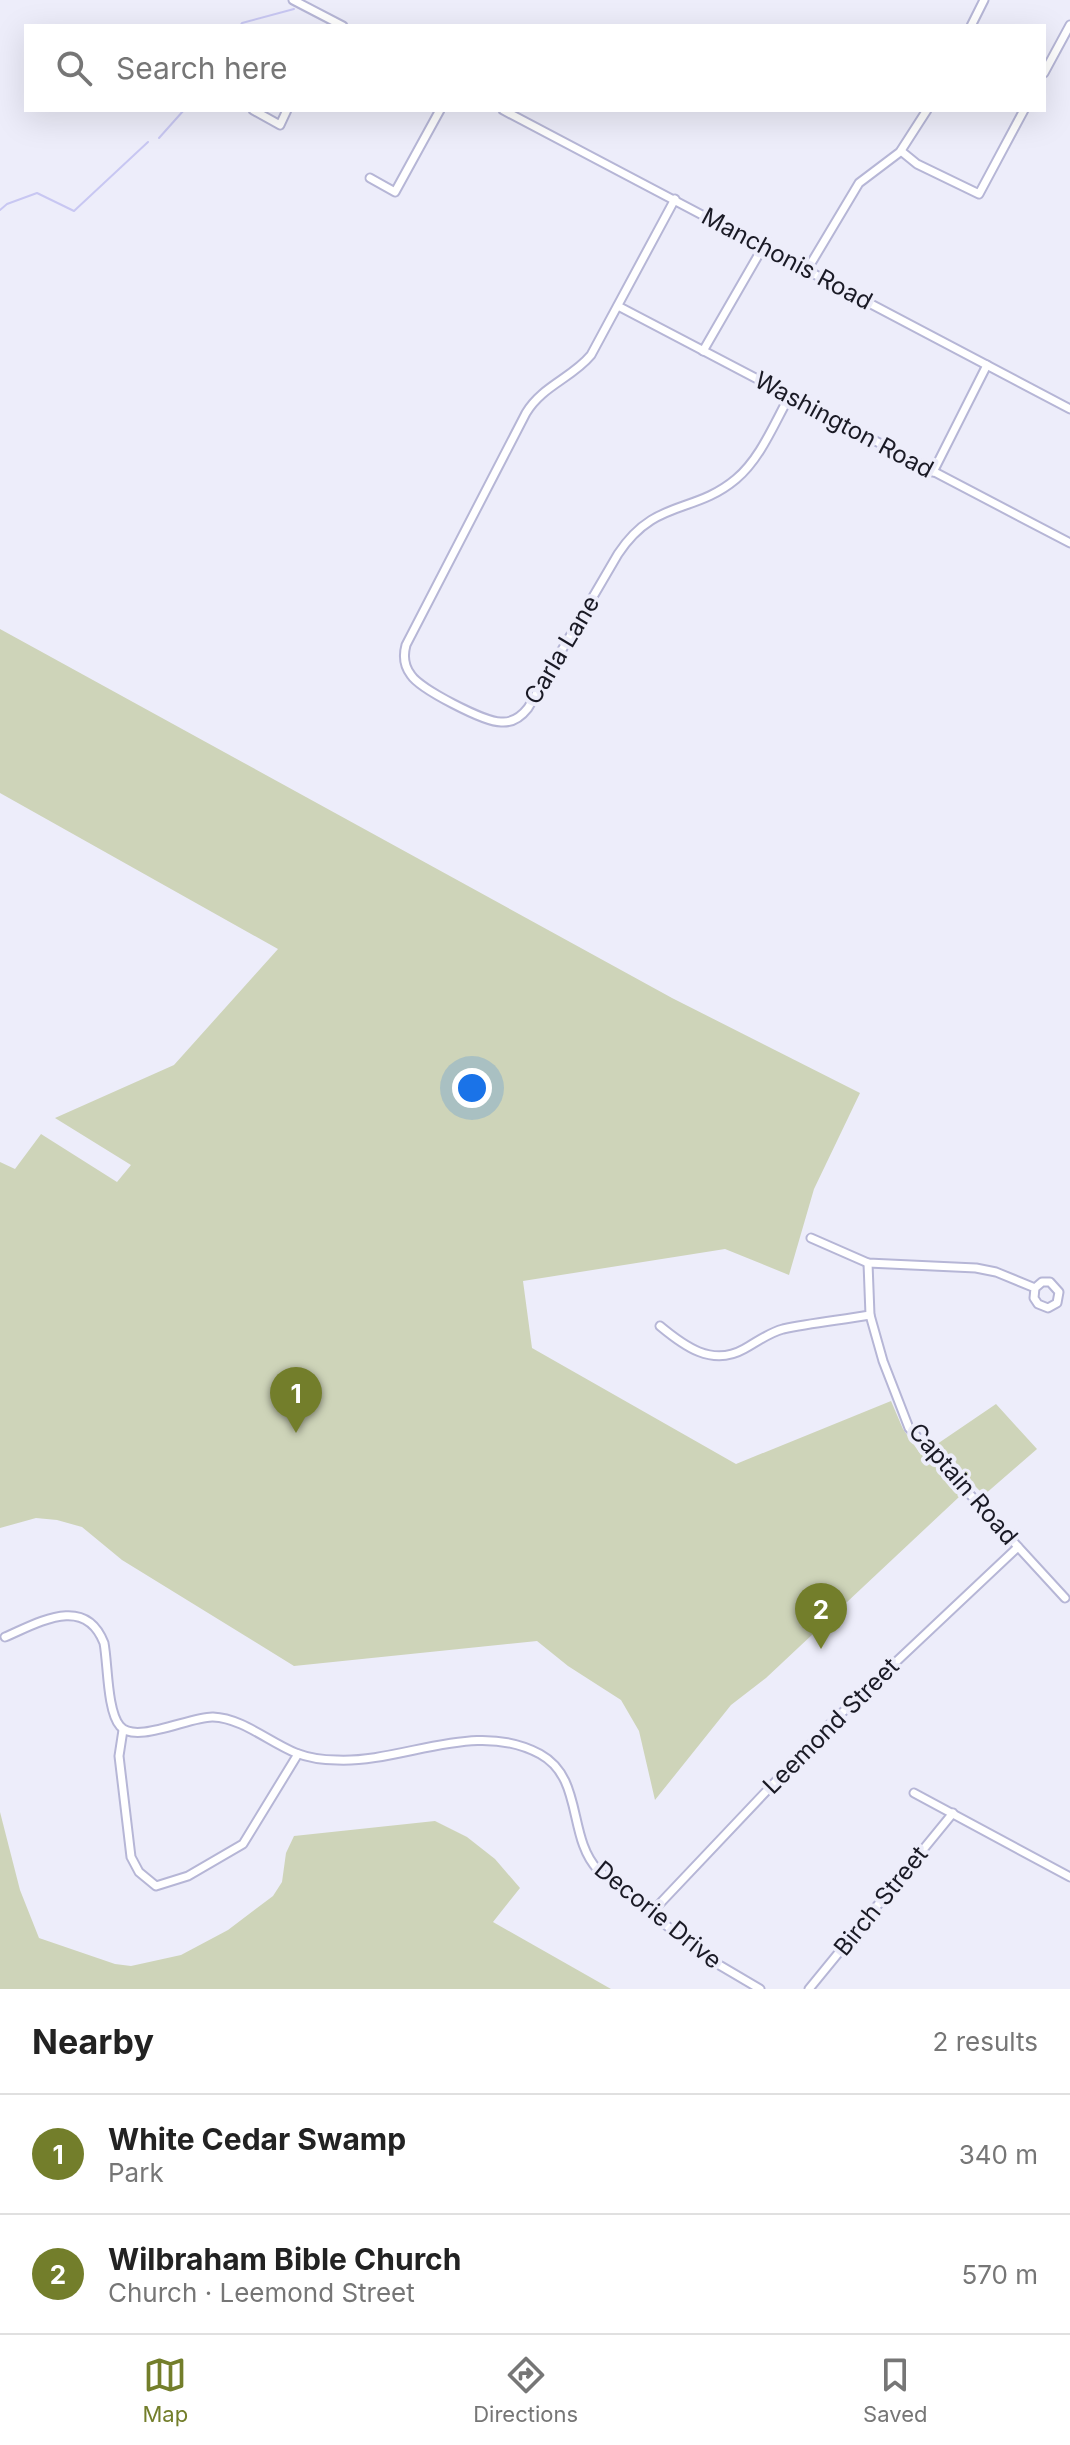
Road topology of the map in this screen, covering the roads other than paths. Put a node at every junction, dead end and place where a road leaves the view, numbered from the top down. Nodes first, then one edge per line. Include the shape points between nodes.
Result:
1 (293, 0) edge
2 (984, 0) edge
3 (329, 23) edge
4 (972, 24) edge
5 (1070, 25) edge
6 (1046, 69) edge
7 (257, 112) edge
8 (286, 112) edge
9 (439, 112) edge
10 (507, 112) edge
11 (926, 112) edge
12 (1023, 112) edge
13 (901, 151) junction
14 (370, 178) dead end
15 (675, 199) junction
16 (763, 247) junction
17 (807, 270) junction
18 (618, 306) junction
19 (703, 351) junction
20 (987, 365) junction
21 (789, 397) junction
22 (1070, 409) edge
23 (933, 472) junction
24 (1070, 543) edge
25 (811, 1238) dead end
26 (868, 1263) junction
27 (1035, 1288) dead end
28 (870, 1315) junction
29 (660, 1326) dead end
30 (1018, 1547) junction
31 (1065, 1598) dead end
32 (5, 1637) dead end
33 (123, 1730) junction
34 (298, 1754) junction
35 (914, 1793) dead end
36 (953, 1813) junction
37 (1070, 1877) edge
38 (650, 1914) junction
39 (760, 1989) edge
40 (809, 1989) edge

1 - 3 street
2 - 4 street
5 - 6 street
7 - 8 street via 280,125
9 - 14 street via 395,192
10 - 15 street, Manchonis Road
11 - 13 street
12 - 13 street via 979,194
13 - 17 street via 859,183
15 - 16 street, Manchonis Road
15 - 18 street
16 - 17 street, Manchonis Road
16 - 19 street
17 - 20 street, Manchonis Road
18 - 19 street, Washington Road
18 - 21 street, Carla Lane via 587,360 532,404 409,637 406,667 428,689 491,721 512,721 524,714 632,535 659,514 703,499 736,479
19 - 21 street, Washington Road
20 - 22 street, Manchonis Road
20 - 23 street
21 - 23 street, Washington Road
23 - 24 street, Washington Road
25 - 26 street
26 - 27 street via 976,1268
26 - 28 street, Captain Road
28 - 29 street via 784,1329 717,1357 686,1346
28 - 30 street, Captain Road via 909,1428
30 - 31 street, Captain Road
30 - 38 street, Leemond Street via 829,1725
32 - 33 street via 60,1615 89,1623 104,1643 113,1711
33 - 34 street, Decorie Drive via 143,1732 212,1717
33 - 34 street via 119,1756 131,1857 156,1886 188,1876 243,1844
34 - 38 street, Decorie Drive via 370,1759 468,1740 535,1751 565,1781 592,1864
35 - 36 street
36 - 37 street
36 - 40 street, Birch Street
38 - 39 street, Decorie Drive via 714,1963

